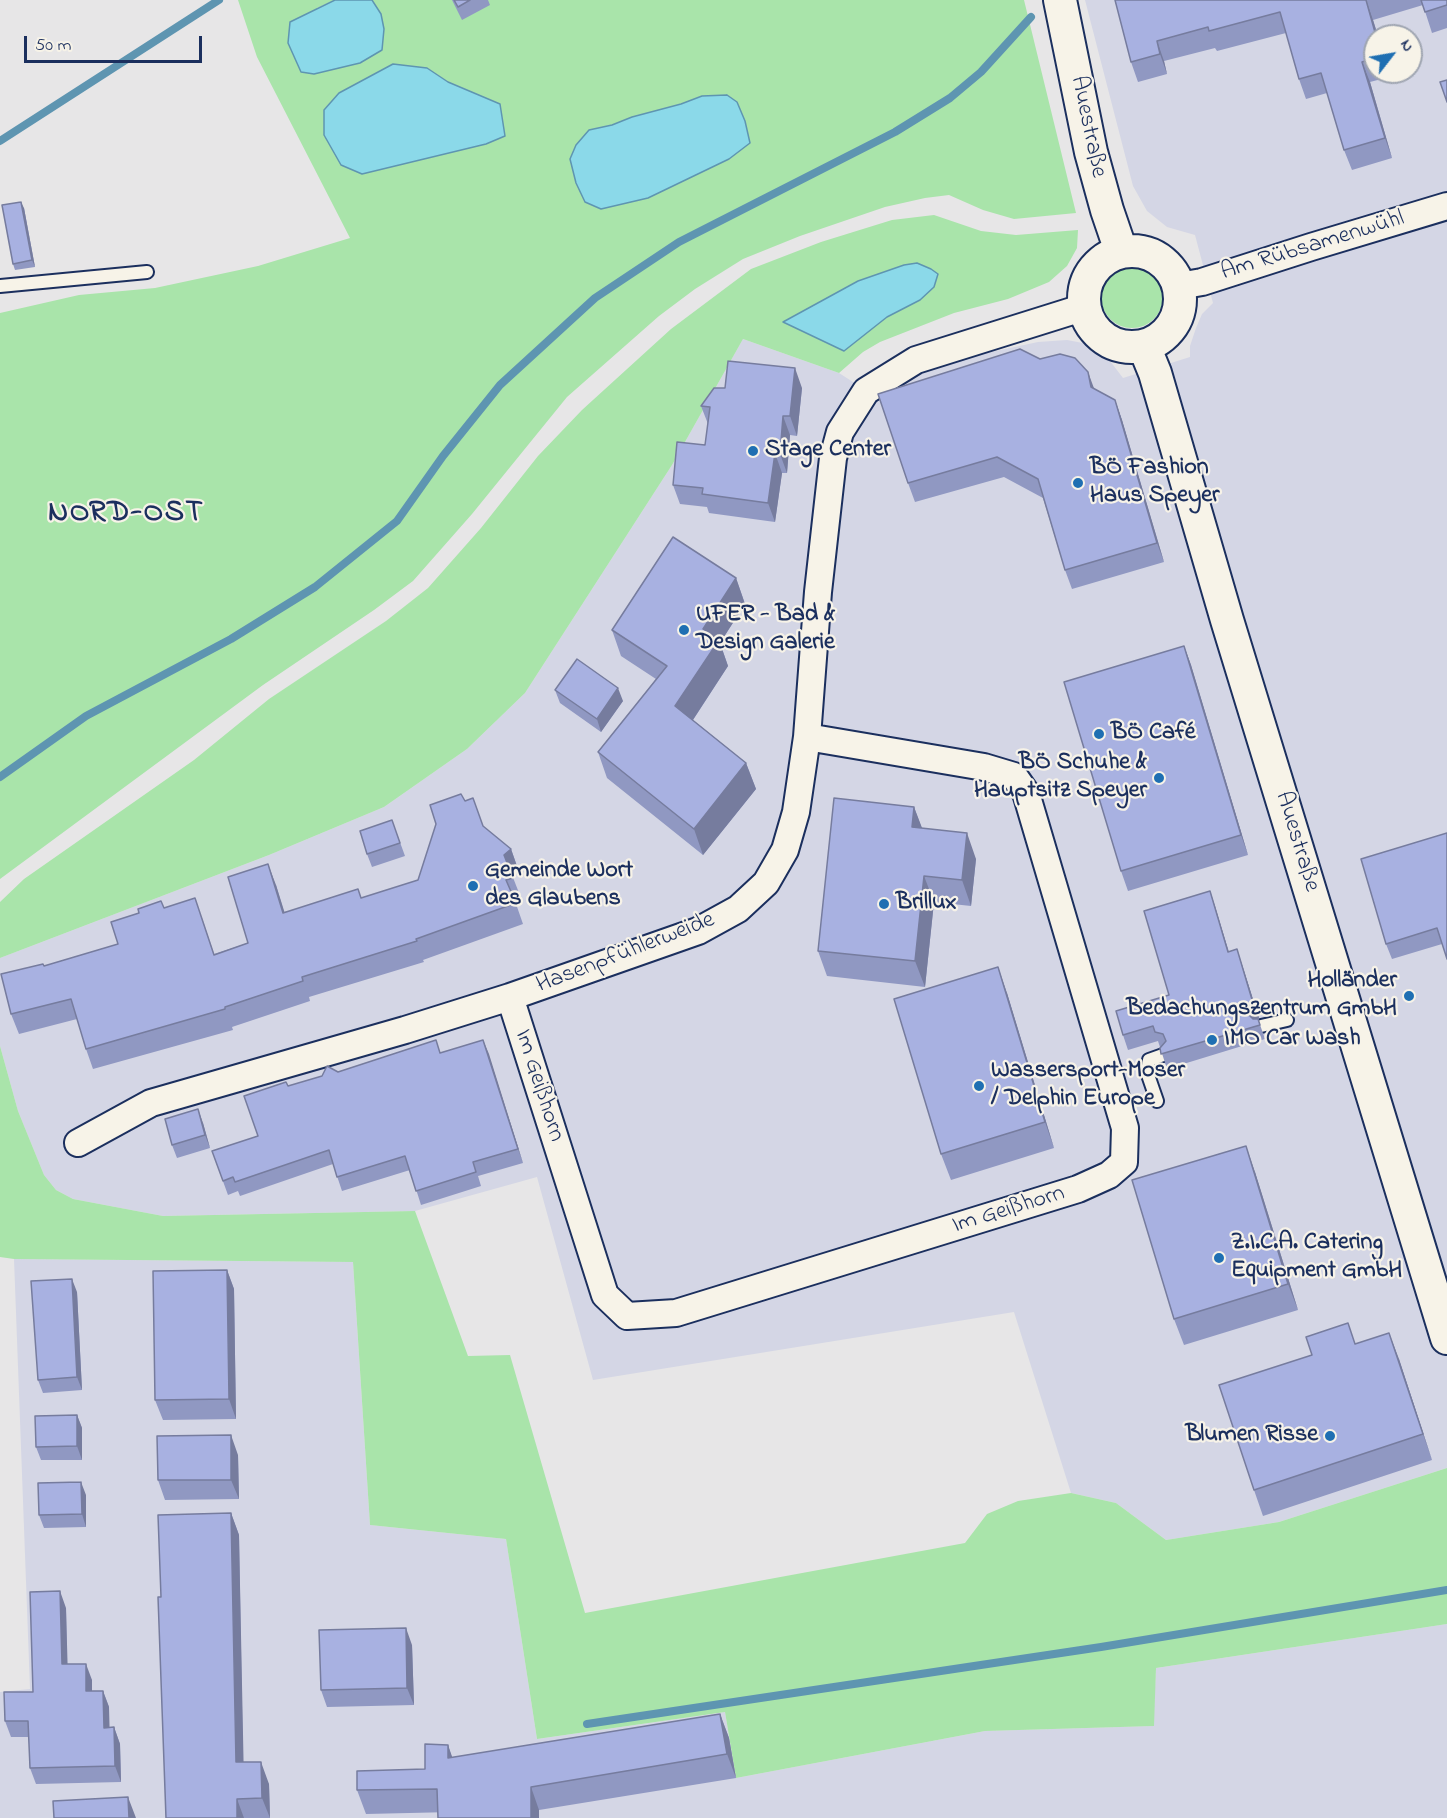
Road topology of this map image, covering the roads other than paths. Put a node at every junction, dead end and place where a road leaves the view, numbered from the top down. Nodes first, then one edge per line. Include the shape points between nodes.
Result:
1 (1060, 0) edge
2 (1447, 206) edge
3 (1121, 251) junction
4 (147, 272) dead end
5 (0, 286) edge
6 (1179, 286) junction
7 (1085, 307) junction
8 (1144, 346) junction
9 (807, 737) junction
10 (510, 997) junction
11 (1287, 1020) dead end
12 (1261, 1026) edge
13 (1162, 1054) edge
14 (1157, 1101) dead end
15 (78, 1143) dead end
16 (1447, 1338) edge

1 - 3 street, Auestraße via 1091,152
2 - 6 street, Am Rübsamenwühl
3 - 6 street via 1152,254 1165,262
3 - 7 street via 1094,268 1087,282
4 - 5 lane
6 - 8 street via 1181,298 1174,325 1161,338
7 - 8 street via 1088,320 1099,335 1115,344
7 - 9 street, Hasenpfühlerweide via 916,360 866,391 840,432 833,458
8 - 16 street, Auestraße
9 - 10 street, Hasenpfühlerweide via 796,812 785,850 766,883 738,909 698,931
9 - 10 street, Im Geißhorn via 984,767 1014,776 1026,794 1125,1128 1124,1162 1109,1175 1078,1189 676,1313 627,1317 605,1295
10 - 15 street, Hasenpfühlerweide via 151,1103
11 - 12 lane
13 - 14 lane via 1149,1060 1147,1072

